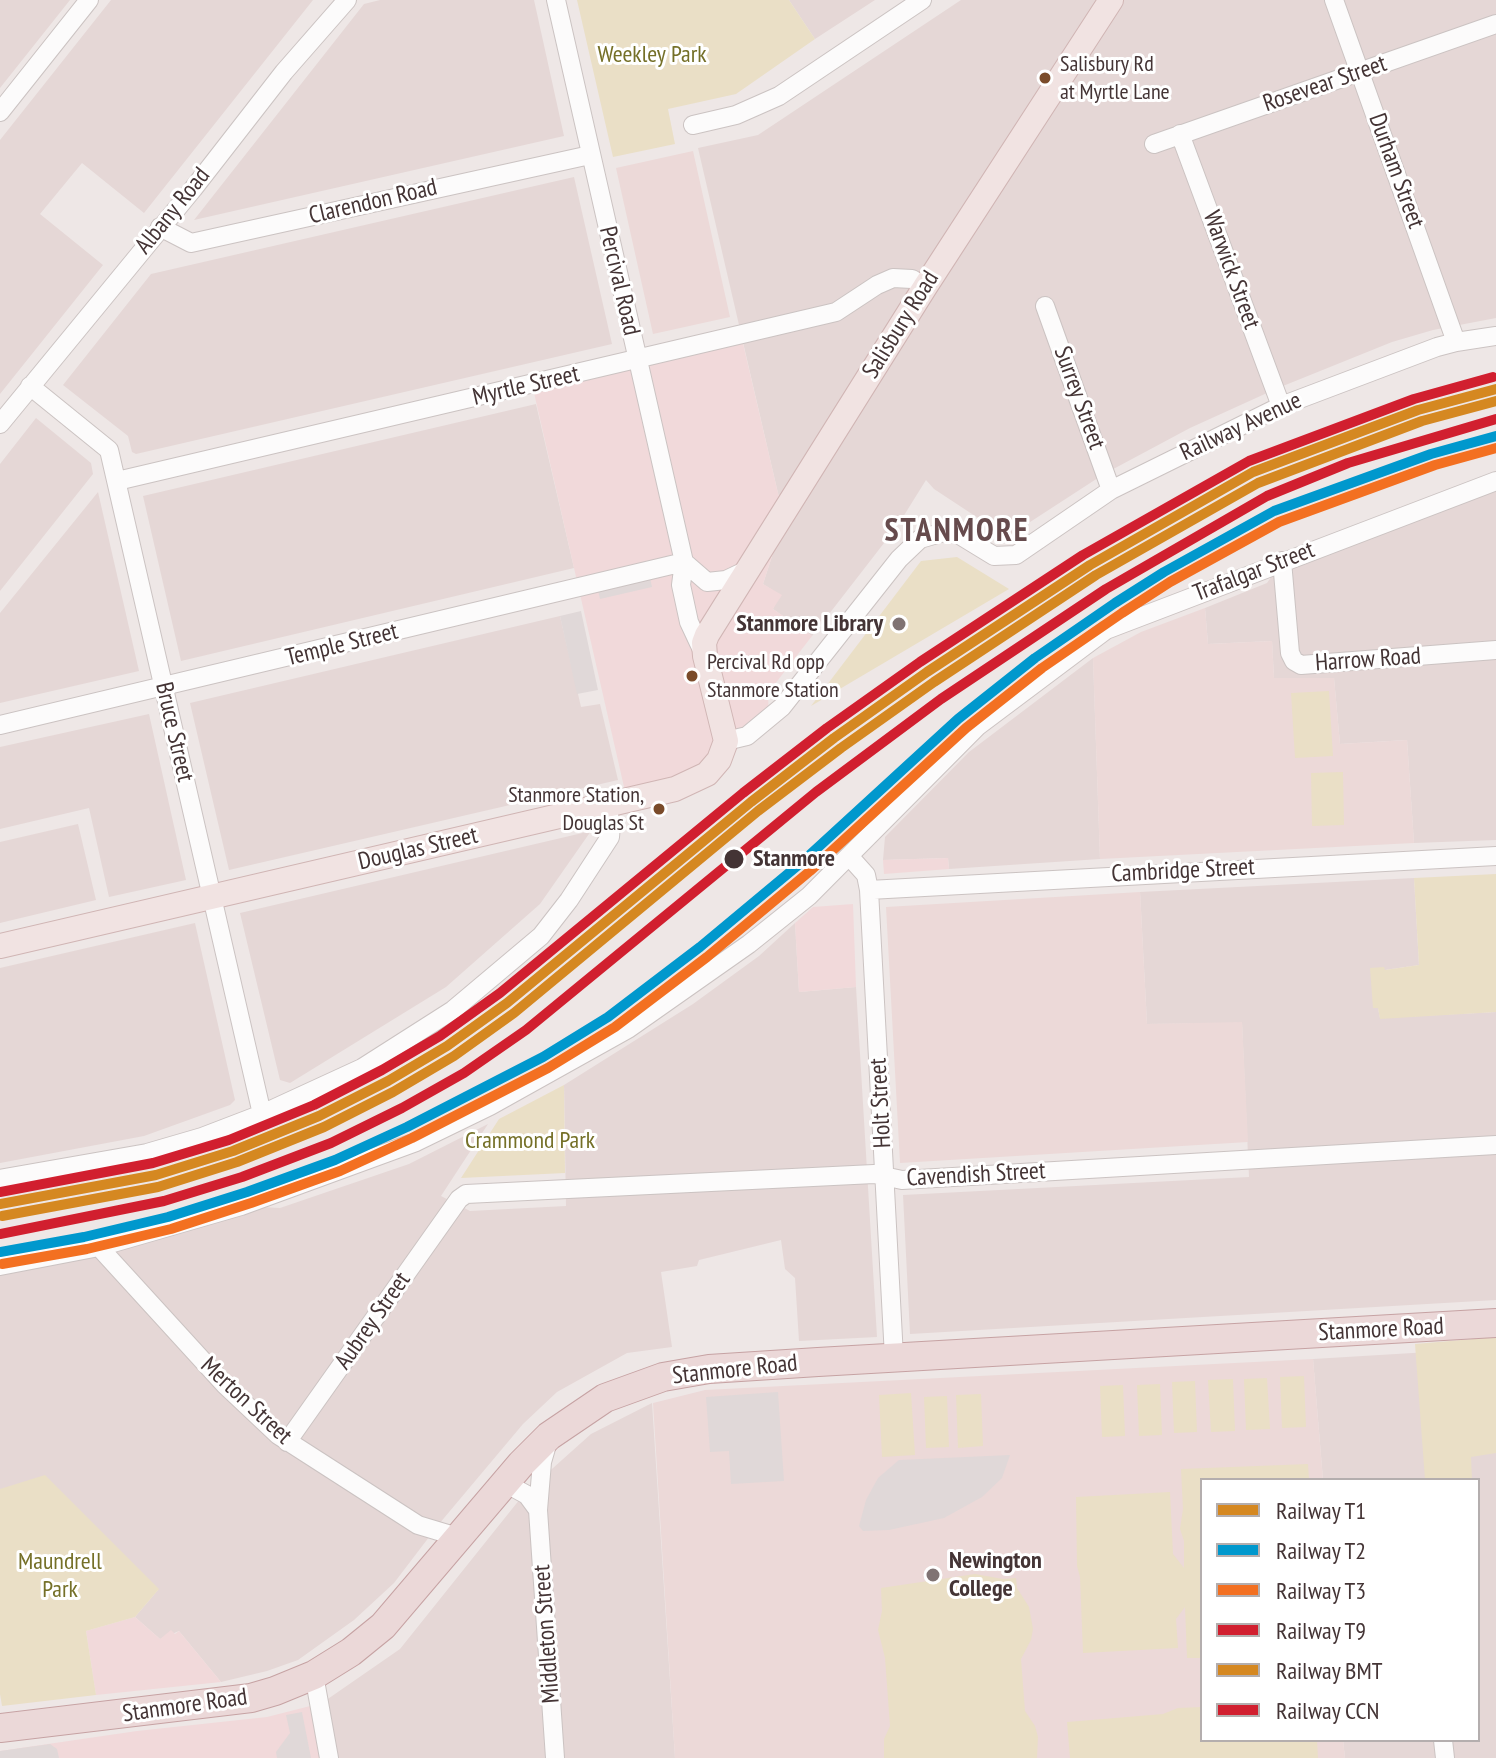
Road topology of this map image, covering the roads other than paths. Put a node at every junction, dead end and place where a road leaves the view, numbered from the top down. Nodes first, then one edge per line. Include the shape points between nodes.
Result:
1 (89, 0) edge
2 (347, 0) edge
3 (556, 0) edge
4 (922, 0) edge
5 (1111, 0) edge
6 (1334, 0) edge
7 (1496, 24) edge
8 (1360, 72) junction
9 (0, 112) edge
10 (693, 125) dead end
11 (1180, 134) junction
12 (1154, 144) dead end
13 (590, 155) junction
14 (160, 227) junction
15 (925, 287) junction
16 (1045, 306) dead end
17 (1496, 336) edge
18 (1456, 342) junction
19 (637, 359) junction
20 (30, 386) junction
21 (1281, 406) junction
22 (0, 424) edge
23 (117, 481) junction
24 (1496, 481) edge
25 (1111, 490) junction
26 (1282, 561) junction
27 (684, 562) junction
28 (747, 570) junction
29 (1496, 650) edge
30 (705, 656) junction
31 (164, 687) junction
32 (0, 725) edge
33 (726, 741) junction
34 (607, 805) junction
35 (849, 856) junction
36 (1496, 856) edge
37 (869, 890) junction
38 (212, 897) junction
39 (0, 946) edge
40 (262, 1114) junction
41 (1496, 1145) edge
42 (885, 1176) junction
43 (0, 1179) edge
44 (459, 1199) joint
45 (99, 1247) junction
46 (0, 1266) edge
47 (1496, 1323) edge
48 (894, 1357) junction
49 (549, 1436) junction
50 (287, 1442) junction
51 (505, 1483) junction
52 (538, 1510) junction
53 (418, 1525) junction
54 (449, 1547) junction
55 (314, 1675) junction
56 (0, 1728) edge
57 (329, 1758) edge
58 (555, 1758) edge

1 - 9 street
2 - 14 street, Albany Road
3 - 13 street, Percival Road
4 - 10 street via 779,96 736,115
5 - 15 main road, Salisbury Road
6 - 8 street, Durham Street
7 - 8 street, Rosevear Street
8 - 11 street, Rosevear Street
8 - 18 street, Durham Street
11 - 12 street, Rosevear Street
11 - 21 street, Warwick Street
13 - 14 street, Clarendon Road via 191,243
13 - 19 street, Percival Road
14 - 20 street, Albany Road
15 - 19 street, Myrtle Street via 912,279 893,278 836,312
15 - 28 main road, Salisbury Road
16 - 25 street, Surrey Street
17 - 18 street, Railway Avenue
18 - 21 street, Railway Avenue
19 - 23 street, Myrtle Street
19 - 27 street, Percival Road
20 - 22 street, Albany Road
20 - 23 street, Bruce Street via 109,450
21 - 25 street, Railway Avenue
23 - 31 street, Bruce Street
24 - 26 street, Trafalgar Street
25 - 33 street, Railway Avenue via 1005,558 958,534 920,539 782,707 747,736
26 - 29 street, Harrow Road via 1290,653 1301,665
26 - 35 street, Trafalgar Street via 1129,619 1091,640 968,734
27 - 28 street via 707,582
27 - 30 street, Percival Road via 681,585 689,622
27 - 31 street, Temple Street
28 - 30 main road, Salisbury Road via 707,635
30 - 33 main road, Percival Road
31 - 32 street, Temple Street
31 - 38 street, Bruce Street
33 - 34 main road, Douglas Street via 714,767 697,781
34 - 38 main road, Douglas Street
34 - 40 street via 610,837 541,936 453,1010 362,1068
35 - 37 street, Holt Street via 866,875
35 - 45 street, Trafalgar Street via 802,902 711,972 595,1049 477,1113 282,1192
36 - 37 street, Cambridge Street
37 - 42 street, Holt Street
38 - 39 main road, Douglas Street
38 - 40 street, Bruce Street
40 - 43 street via 147,1153
41 - 42 street, Cavendish Street via 902,1180
42 - 44 street, Cavendish Street via 473,1192
42 - 48 street, Holt Street
44 - 50 street, Aubrey Street
45 - 46 street, Trafalgar Street
45 - 50 street, Merton Street via 225,1385
47 - 48 highway, Stanmore Road
48 - 49 highway, Stanmore Road via 709,1369 663,1377 605,1398
49 - 51 highway, Stanmore Road
49 - 52 street, Middleton Street
50 - 53 street, Merton Street
51 - 52 street via 527,1495
51 - 54 highway, Stanmore Road
52 - 58 street, Middleton Street
53 - 54 street, Merton Street
53 - 54 street, Merton Street
54 - 55 highway, Stanmore Road via 383,1626
55 - 56 highway, Stanmore Road via 251,1698
55 - 57 street

